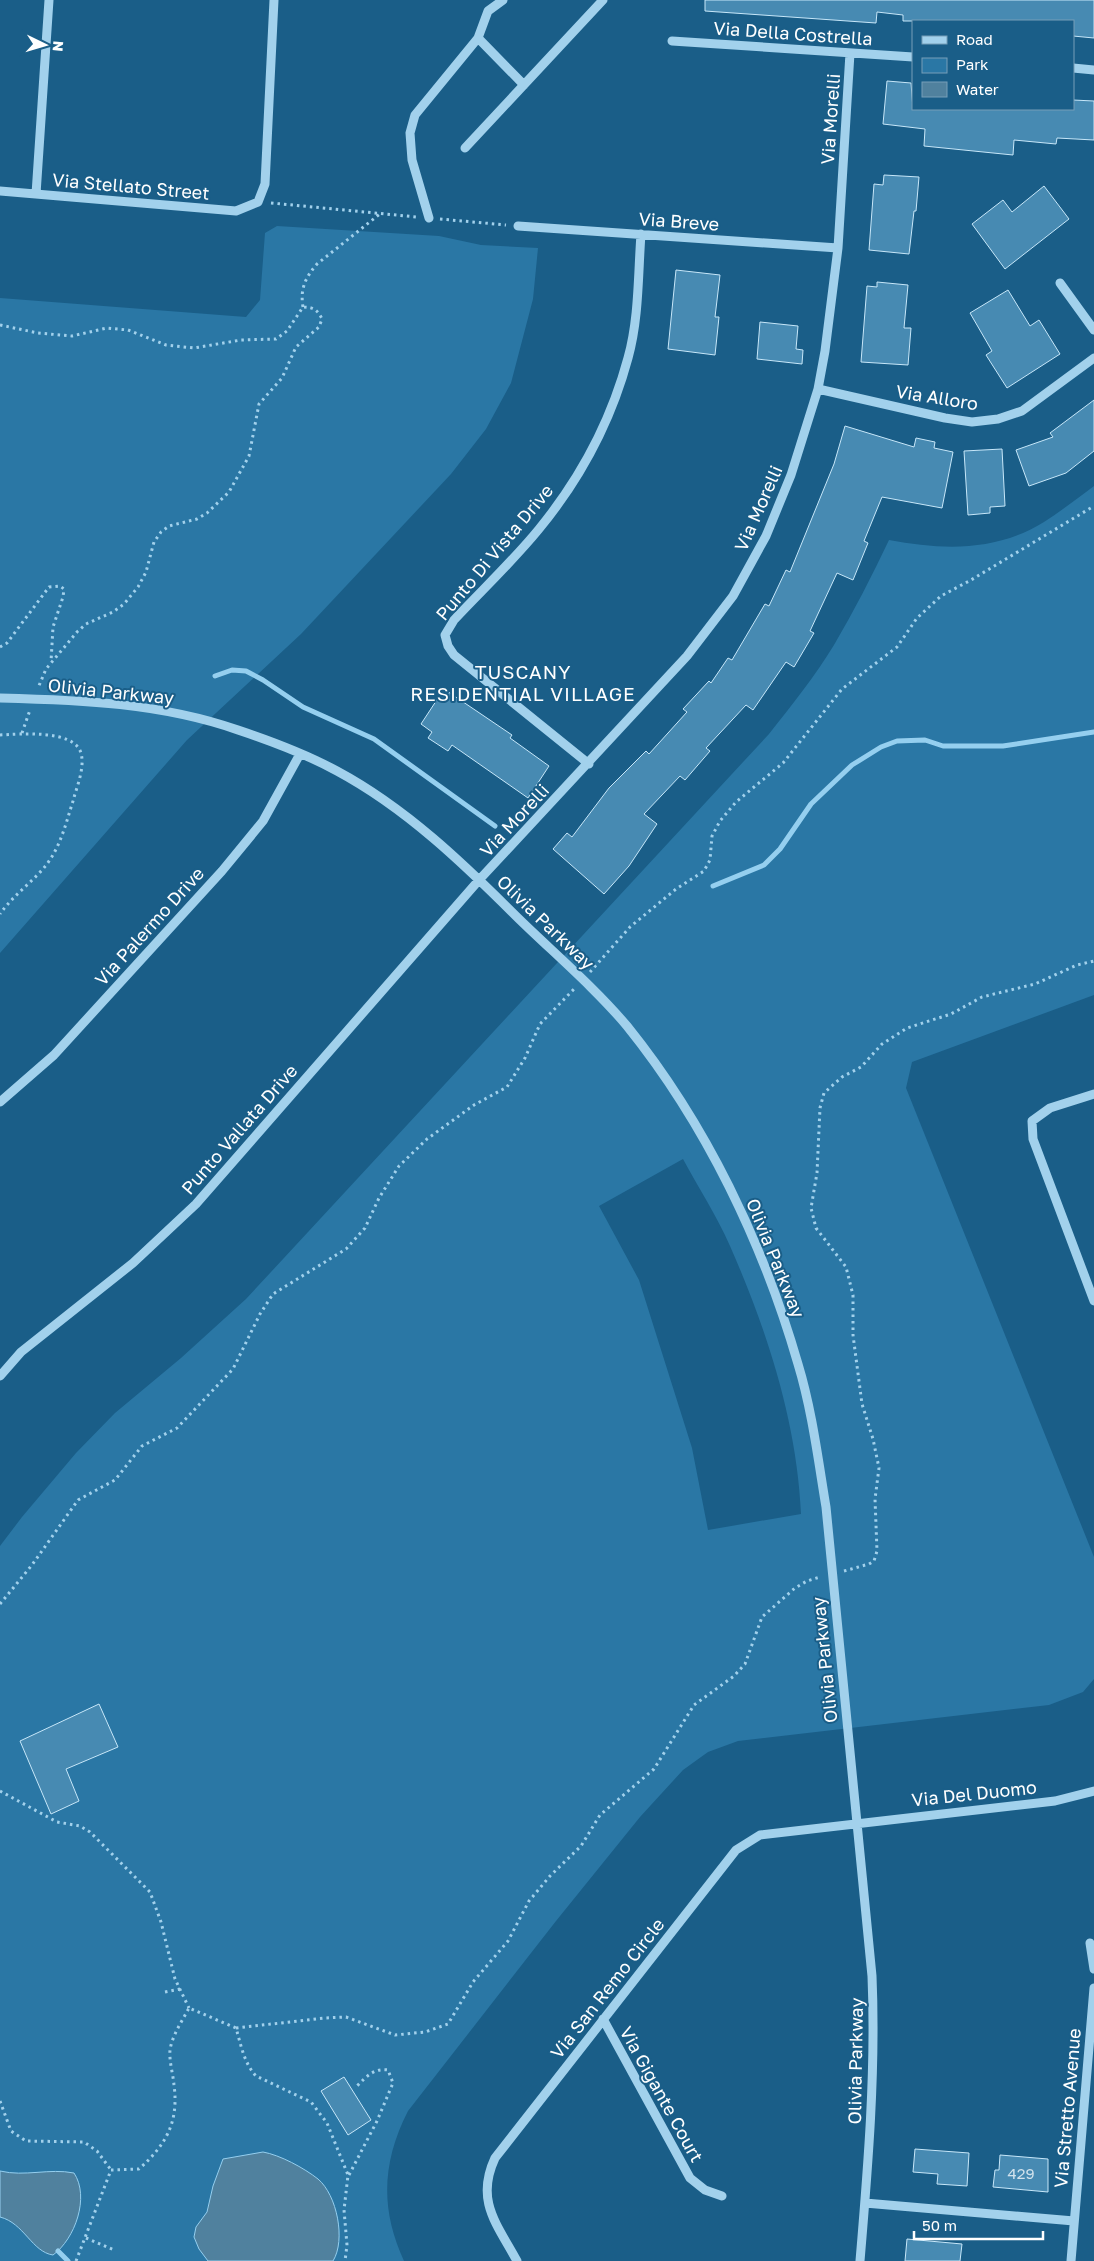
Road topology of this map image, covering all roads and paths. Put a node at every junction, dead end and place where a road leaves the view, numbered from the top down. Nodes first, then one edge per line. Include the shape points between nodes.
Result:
1 (49, 0) edge
2 (274, 0) edge
3 (503, 0) edge
4 (603, 0) edge
5 (478, 38) junction
6 (672, 41) dead end
7 (850, 53) junction
8 (912, 57) edge
9 (1074, 68) edge
10 (1094, 70) edge
11 (524, 85) junction
12 (465, 148) dead end
13 (0, 191) edge
14 (36, 194) junction
15 (286, 205) dead end
16 (381, 213) junction
17 (429, 218) junction
18 (518, 226) joint
19 (641, 234) junction
20 (838, 248) junction
21 (1060, 283) dead end
22 (303, 307) junction
23 (0, 325) edge
24 (1094, 330) edge
25 (1094, 358) edge
26 (818, 389) junction
27 (1094, 506) edge
28 (0, 647) edge
29 (0, 698) edge
30 (0, 735) edge
31 (300, 754) junction
32 (589, 764) junction
33 (480, 880) junction
34 (0, 914) edge
35 (1094, 961) edge
36 (582, 980) junction
37 (1094, 1094) edge
38 (0, 1102) edge
39 (1094, 1301) edge
40 (0, 1376) edge
41 (831, 1574) junction
42 (0, 1604) edge
43 (0, 1791) edge
44 (1094, 1791) edge
45 (858, 1823) junction
46 (1090, 1943) dead end
47 (1094, 1969) edge
48 (1094, 1988) edge
49 (180, 1989) junction
50 (165, 1992) dead end
51 (189, 2008) junction
52 (603, 2019) junction
53 (236, 2028) junction
54 (357, 2086) dead end
55 (0, 2101) edge
56 (111, 2170) junction
57 (348, 2175) junction
58 (722, 2196) dead end
59 (865, 2203) junction
60 (1074, 2221) junction
61 (86, 2238) junction
62 (114, 2250) dead end
63 (77, 2259) edge
64 (345, 2261) edge
65 (517, 2261) edge
66 (860, 2261) edge
67 (1071, 2261) edge

1 - 14 street
2 - 14 street, Via Stellato Street via 265,184 258,202 236,212
3 - 5 street via 488,11
4 - 11 street
5 - 11 street
5 - 17 street via 415,115 410,133 412,160
6 - 7 street, Via Della Costrella
7 - 8 street, Via Della Costrella
7 - 20 street, Via Morelli
9 - 10 street
11 - 12 street
13 - 14 street, Via Stellato Street
15 - 16 path
16 - 17 path
16 - 22 path via 317,264 303,285
17 - 18 path
18 - 19 street, Via Breve
19 - 20 street, Via Breve
19 - 32 street, Punto Di Vista Drive via 636,311 628,357 613,404 589,456 538,530 454,620 445,635 454,655
20 - 26 street, Via Morelli via 826,351
21 - 24 street
22 - 23 path via 276,339 241,340 194,348 166,345 128,330 107,328 72,336
22 - 28 path via 319,312 322,319 319,327 296,347 282,378 259,404 249,456 229,492 207,514 160,532 142,579 124,604 86,624 51,663 53,627 64,597 64,589 60,586 49,587 7,643
25 - 26 street, Via Alloro via 1022,411 998,419 972,422
26 - 32 street, Via Morelli via 791,475 766,536 733,596 687,656
27 - 36 path via 941,596 923,612 897,646 842,689 783,763 736,802 712,836 710,860 704,871 676,889 630,927
29 - 31 street, Olivia Parkway via 68,700 157,709 236,729
30 - 34 path via 66,738 80,752 81,764 61,841 47,864
31 - 33 street, Olivia Parkway via 338,772 394,807
31 - 38 street, Via Palermo Drive via 263,821 222,871 54,1055
32 - 33 street, Via Morelli
33 - 36 street, Olivia Parkway
33 - 40 street, Punto Vallata Drive via 196,1204 133,1263 21,1352
35 - 41 path via 1035,984 982,996 950,1014 907,1028 882,1044 860,1067 824,1093 811,1208 816,1228 846,1267 853,1295 853,1335 862,1404 878,1468 875,1499 878,1551 874,1561
36 - 41 street, Olivia Parkway via 625,1024 695,1125 724,1176 754,1241 799,1366 818,1454
36 - 42 path via 540,1024 507,1087 426,1139 399,1166 365,1228 346,1249 273,1294 233,1369 177,1428 142,1446 115,1480 78,1500
37 - 39 street via 1050,1108 1032,1121 1033,1139
41 - 45 street, Olivia Parkway
41 - 53 path via 795,1588 762,1617 745,1664 694,1706 654,1769 600,1815 581,1846 530,1901 508,1941 473,1982 448,2024 425,2032 395,2035 346,2017
43 - 49 path via 51,1819 80,1826 90,1832 150,1892
44 - 45 street, Via Del Duomo via 1055,1800
45 - 52 street, Via San Remo Circle via 760,1835 736,1850
45 - 59 street, Olivia Parkway via 874,2022
46 - 47 street
48 - 60 street, Via Stretto Avenue
49 - 50 path
49 - 51 path
51 - 53 path
51 - 56 path via 170,2051 176,2101 174,2120 166,2138 156,2154 139,2169
52 - 58 street, Via Gigante Court via 690,2178 705,2190
52 - 65 street, Via San Remo Circle via 495,2158 488,2173 488,2206
53 - 57 path via 250,2069 256,2076 311,2102 327,2123
54 - 57 path via 368,2074 379,2069 388,2070 393,2083
55 - 56 path via 11,2130 26,2141 84,2142 97,2151
56 - 61 path
57 - 64 path via 344,2210
59 - 60 street
59 - 66 street, Olivia Parkway
60 - 67 street, Via Stretto Avenue
61 - 62 path
61 - 63 path

